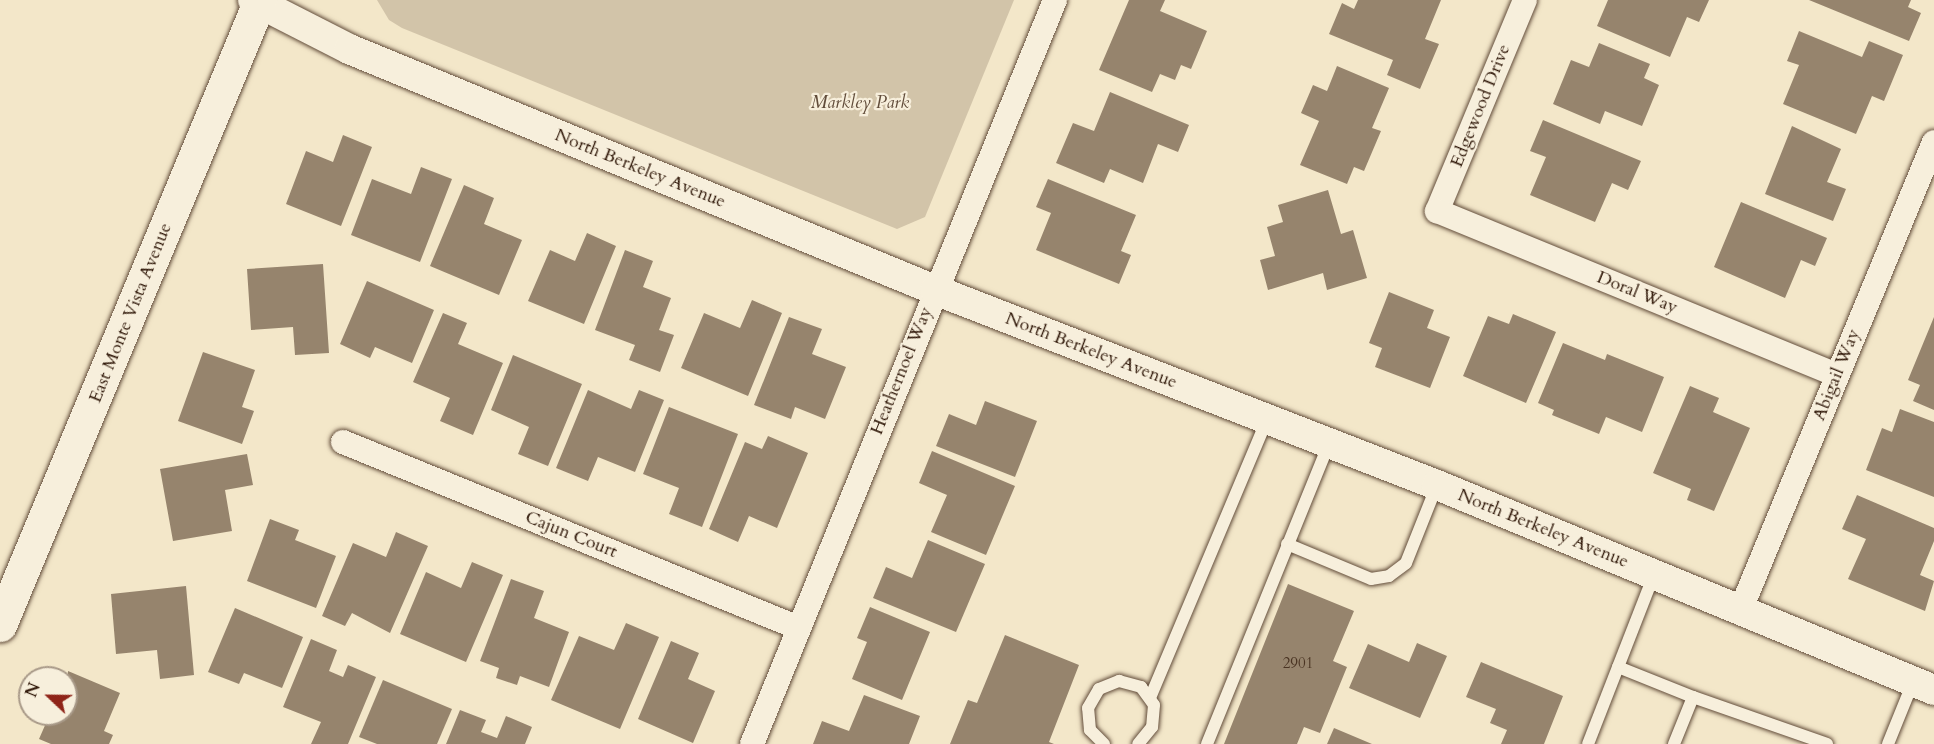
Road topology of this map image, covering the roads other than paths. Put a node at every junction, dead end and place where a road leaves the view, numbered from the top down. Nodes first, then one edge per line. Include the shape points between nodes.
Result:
1 (1055, 0) edge
2 (1525, 0) edge
3 (257, 1) edge
4 (1934, 142) edge
5 (1437, 211) joint
6 (934, 290) junction
7 (1837, 375) junction
8 (1267, 420) junction
9 (343, 442) dead end
10 (1329, 443) junction
11 (1437, 485) junction
12 (1287, 544) junction
13 (1654, 575) junction
14 (1741, 609) junction
15 (0, 625) edge
16 (799, 628) junction
17 (1618, 667) junction
18 (1923, 686) edge
19 (1693, 697) junction
20 (1150, 698) junction
21 (752, 744) edge
22 (1104, 744) edge
23 (1138, 744) edge
24 (1207, 744) edge
25 (1588, 744) edge
26 (1674, 744) edge
27 (1827, 744) edge
28 (1888, 744) edge

1 - 6 street, Heathernoel Way
2 - 5 street, Edgewood Drive
3 - 6 street, North Berkeley Avenue via 350,49
3 - 15 main road, East Monte Vista Avenue
4 - 7 street, Abigail Way
5 - 7 street, Doral Way
6 - 8 street, North Berkeley Avenue
6 - 16 street, Heathernoel Way
7 - 14 street, Abigail Way
8 - 10 street, North Berkeley Avenue
8 - 20 lane
9 - 16 street, Cajun Court
10 - 11 street, North Berkeley Avenue
10 - 12 lane
11 - 12 lane via 1406,563 1389,576 1371,579
11 - 13 street, North Berkeley Avenue
12 - 24 lane
13 - 14 street, North Berkeley Avenue
13 - 17 lane
14 - 18 street, North Berkeley Avenue
16 - 21 street, Heathernoel Way
17 - 19 lane
17 - 25 lane
18 - 28 lane
19 - 26 lane
19 - 27 lane
20 - 22 lane via 1131,682 1119,681 1099,689 1088,708 1087,719 1090,730
20 - 23 lane via 1155,717

